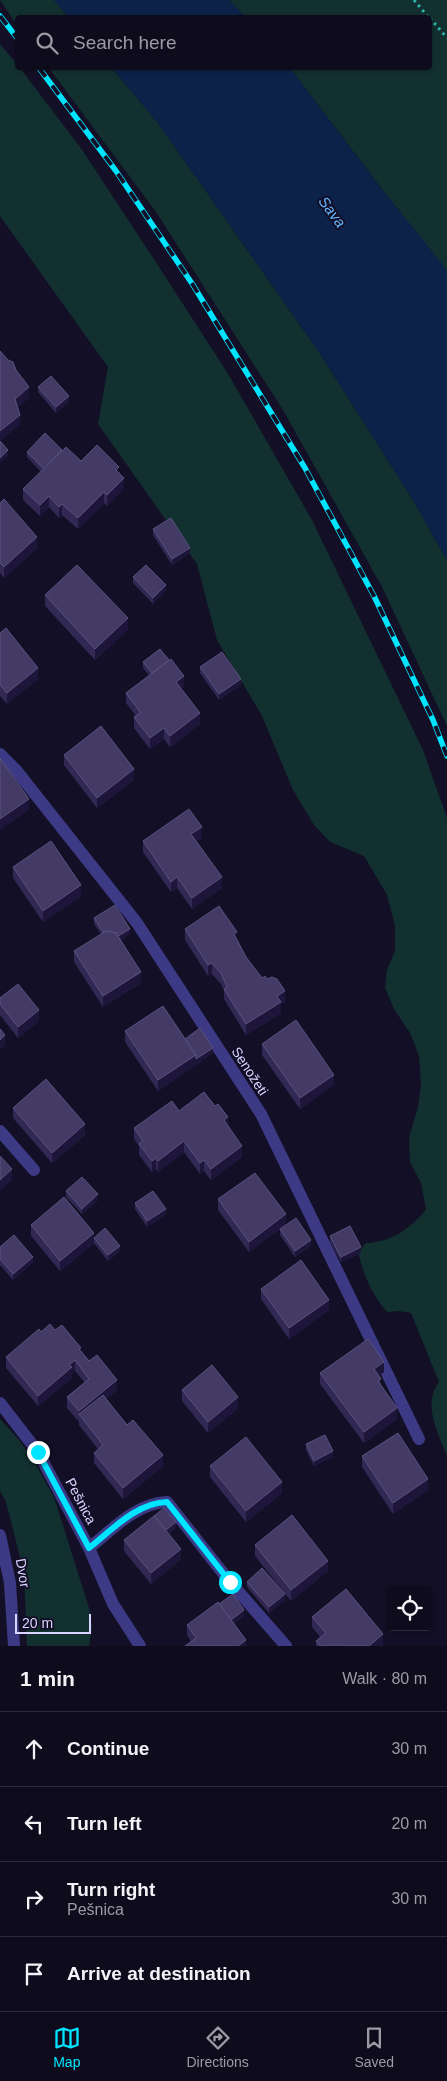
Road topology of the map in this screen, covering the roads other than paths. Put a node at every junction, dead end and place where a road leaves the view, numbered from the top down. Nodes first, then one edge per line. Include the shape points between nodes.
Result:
1 (0, 754) edge
2 (0, 1131) edge
3 (34, 1170) dead end
4 (0, 1403) edge
5 (419, 1439) dead end
6 (0, 1535) edge
7 (89, 1548) junction
8 (14, 1646) edge
9 (140, 1646) edge
10 (286, 1646) edge

1 - 5 street, Senožeti via 137,923 261,1114
2 - 3 street
4 - 7 street, Pešnica via 38,1452
6 - 8 street, Dvor via 10,1583
7 - 9 street, Pešnica via 113,1604
7 - 10 street via 141,1508 155,1502 167,1502

